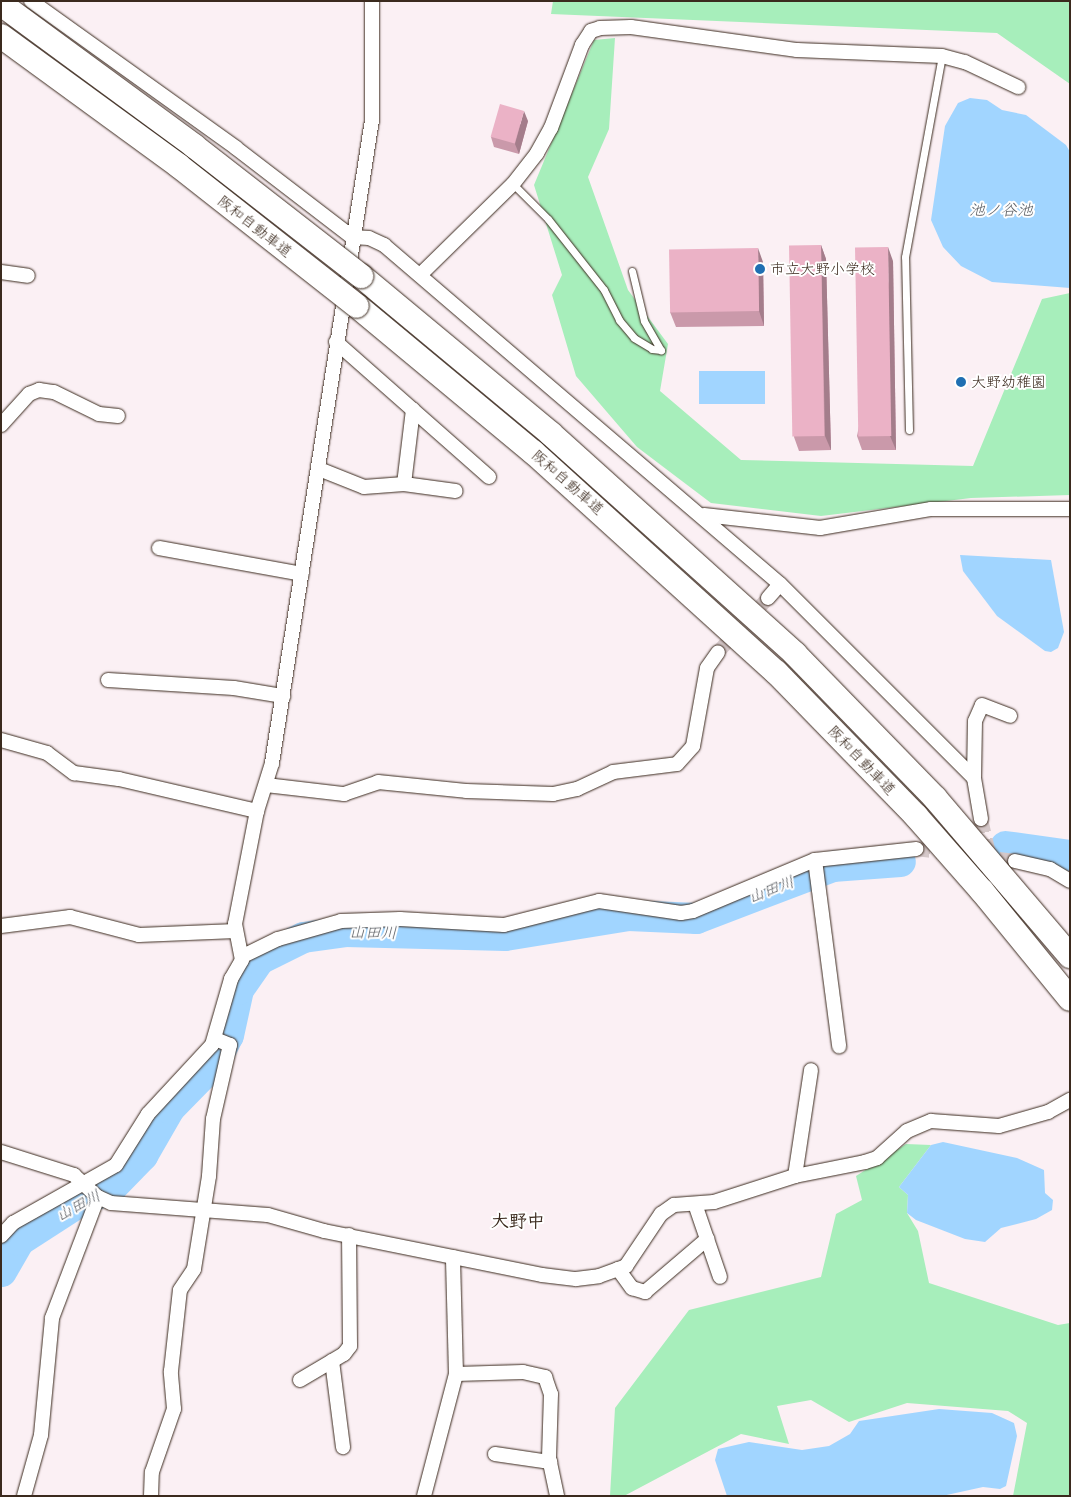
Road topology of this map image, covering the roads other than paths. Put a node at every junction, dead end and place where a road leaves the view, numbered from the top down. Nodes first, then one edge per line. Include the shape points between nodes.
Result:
1 (31, 1) edge
2 (372, 1) edge
3 (1, 4) edge
4 (1, 36) edge
5 (942, 56) junction
6 (1018, 87) dead end
7 (513, 184) junction
8 (352, 237) junction
9 (632, 271) dead end
10 (1, 272) edge
11 (28, 276) dead end
12 (420, 276) junction
13 (336, 342) junction
14 (413, 410) junction
15 (118, 416) dead end
16 (1, 425) edge
17 (909, 430) dead end
18 (319, 470) junction
19 (489, 477) dead end
20 (404, 484) junction
21 (456, 491) dead end
22 (1070, 509) edge
23 (703, 515) junction
24 (160, 548) dead end
25 (302, 574) junction
26 (780, 584) junction
27 (768, 598) tunnel mouth
28 (718, 652) tunnel mouth
29 (108, 680) dead end
30 (282, 696) junction
31 (1010, 716) dead end
32 (1, 740) edge
33 (974, 778) junction
34 (266, 785) junction
35 (257, 811) junction
36 (981, 819) tunnel mouth
37 (916, 849) tunnel mouth
38 (815, 860) junction
39 (1015, 861) tunnel mouth
40 (1070, 881) edge
41 (1, 926) edge
42 (236, 931) junction
43 (243, 956) junction
44 (1070, 956) edge
45 (1070, 999) edge
46 (215, 1039) junction
47 (838, 1046) dead end
48 (811, 1070) dead end
49 (1070, 1100) edge
50 (1, 1152) edge
51 (795, 1176) junction
52 (83, 1183) junction
53 (98, 1197) junction
54 (695, 1204) junction
55 (205, 1210) junction
56 (350, 1235) junction
57 (1, 1236) edge
58 (707, 1239) junction
59 (453, 1256) junction
60 (618, 1269) junction
61 (720, 1277) dead end
62 (332, 1361) junction
63 (456, 1374) junction
64 (300, 1380) dead end
65 (343, 1448) dead end
66 (495, 1454) dead end
67 (550, 1462) junction
68 (24, 1496) edge
69 (151, 1496) edge
70 (424, 1496) edge
71 (557, 1496) edge

1 - 8 street via 236,148
2 - 8 street via 372,120
3 - 44 highway, 阪和自動車道, bridge via 194,146 361,276 551,434 795,654 935,798
4 - 45 highway, 阪和自動車道, bridge via 179,166 357,306 533,452 776,672 916,816
5 - 6 street via 965,62
5 - 7 street via 797,50 632,27 600,28 591,31 582,45 551,128
5 - 17 lane via 905,258
7 - 9 lane via 548,219 604,290 619,320 634,338 652,349 661,350 644,321
7 - 12 street
8 - 12 street via 377,240
8 - 13 street
10 - 11 street
12 - 23 street
13 - 14 street
13 - 18 street
14 - 19 street
14 - 20 street
15 - 16 street via 99,414 54,392 38,390 30,394
18 - 20 street via 364,488
18 - 25 street
20 - 21 street
22 - 23 street via 931,509 820,528
23 - 26 street
24 - 25 street
25 - 30 street
26 - 27 street
26 - 33 street
28 - 34 street via 706,668 693,746 677,764 613,772 577,789 544,794 466,792 378,782 344,794
29 - 30 street via 216,687
30 - 34 street
31 - 33 street via 982,704 972,733
32 - 35 street via 47,753 74,773 119,779
33 - 36 street
34 - 35 street
35 - 42 street
37 - 38 street
38 - 43 street via 687,912 663,912 615,901 599,901 504,926 400,919 341,921 278,939
38 - 47 street
39 - 40 street via 1050,869
41 - 42 street via 70,917 139,935
42 - 43 street
43 - 46 street via 231,980
46 - 52 street via 148,1114 116,1165
46 - 55 street via 230,1044 213,1119
48 - 51 street
49 - 51 street via 1048,1112 999,1126 931,1121 907,1131 877,1158
50 - 52 street via 74,1175
51 - 54 street via 745,1195
52 - 53 street
52 - 57 street via 13,1223
53 - 55 street via 111,1203
53 - 68 street via 52,1318 41,1435
54 - 58 street
54 - 60 street via 674,1205 661,1214 626,1266
55 - 56 street via 268,1215
55 - 69 street via 194,1269 180,1290 171,1371 174,1409 152,1472
56 - 59 street
56 - 62 street via 352,1335 344,1354
58 - 60 street via 645,1292 632,1288
58 - 61 street
59 - 60 street via 576,1279
59 - 63 street
62 - 64 street
62 - 65 street
63 - 67 street via 523,1372 545,1377 552,1394
63 - 70 street
66 - 67 street
67 - 71 street

